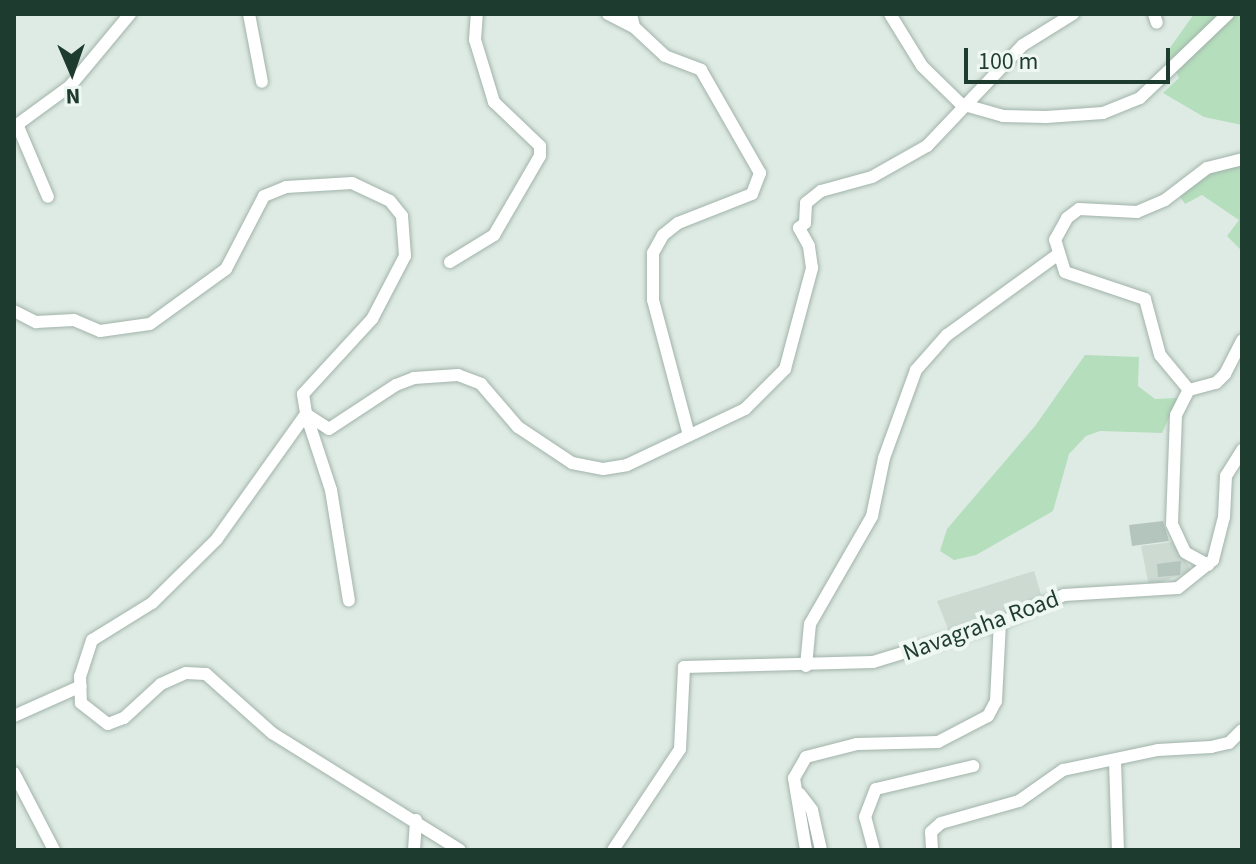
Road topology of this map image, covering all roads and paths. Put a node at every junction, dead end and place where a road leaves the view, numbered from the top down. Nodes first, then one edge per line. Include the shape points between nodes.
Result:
1 (130, 14) edge
2 (249, 14) edge
3 (477, 14) edge
4 (608, 14) edge
5 (890, 14) edge
6 (1073, 14) edge
7 (1228, 14) edge
8 (633, 20) edge
9 (262, 82) dead end
10 (967, 106) junction
11 (16, 125) edge
12 (1242, 159) edge
13 (48, 197) dead end
14 (1057, 255) junction
15 (450, 262) dead end
16 (17, 319) edge
17 (1242, 340) edge
18 (1189, 390) junction
19 (306, 414) junction
20 (688, 432) junction
21 (1242, 450) edge
22 (1208, 565) junction
23 (349, 601) dead end
24 (1000, 623) junction
25 (806, 666) junction
26 (81, 686) junction
27 (14, 716) edge
28 (1242, 730) edge
29 (1115, 761) junction
30 (973, 766) dead end
31 (14, 773) edge
32 (799, 792) junction
33 (416, 820) junction
34 (54, 850) edge
35 (414, 850) edge
36 (460, 850) edge
37 (613, 850) edge
38 (806, 850) edge
39 (821, 850) edge
40 (874, 850) edge
41 (932, 850) edge
42 (1118, 850) edge

1 - 11 street via 70,86
2 - 9 street
3 - 15 street via 475,40 494,102 540,146 540,156 494,235
4 - 8 street
5 - 10 street via 941,89
6 - 10 street via 1023,45
7 - 10 street via 1140,98 1103,113 1003,116
8 - 20 street via 665,56 701,70 760,173 752,194 678,223 653,253 653,300
10 - 20 street via 927,146 899,163 872,177 821,191 806,203 805,223 799,228 812,268 785,369 745,409
11 - 13 street
12 - 14 street via 1207,168 1165,200 1137,212 1079,209 1055,240
14 - 18 street via 1072,277 1145,299 1160,355
14 - 25 street via 947,335 916,370 884,458 872,516 810,624
16 - 19 street via 74,320 116,332 150,324 226,269 264,196 286,187 352,183 372,190 402,216 405,256 372,319 303,394
17 - 18 street via 1216,383
18 - 22 street via 1176,415 1172,524 1185,552
19 - 20 street via 329,429 396,385 414,378 458,375 481,384 507,416 540,443 588,467 627,465
19 - 23 street via 331,490
19 - 26 street via 217,539 152,603 92,640
21 - 22 street via 1226,476 1223,524
22 - 24 street, Navagraha Road via 1178,588 1064,595
24 - 25 street, Navagraha Road via 894,658
24 - 32 street via 996,701 988,716 938,742 857,744 806,757 794,778
25 - 37 street, Navagraha Road via 684,667 680,749
26 - 27 street
26 - 33 street via 81,703 108,724 124,718 161,684 186,673 206,674 272,733
28 - 29 street via 1229,743
29 - 41 street via 1063,770 1019,801 941,823 931,832
29 - 42 street
30 - 40 street via 876,789 865,817
31 - 34 street
32 - 38 street
32 - 39 street via 812,810
33 - 35 street
33 - 36 street

